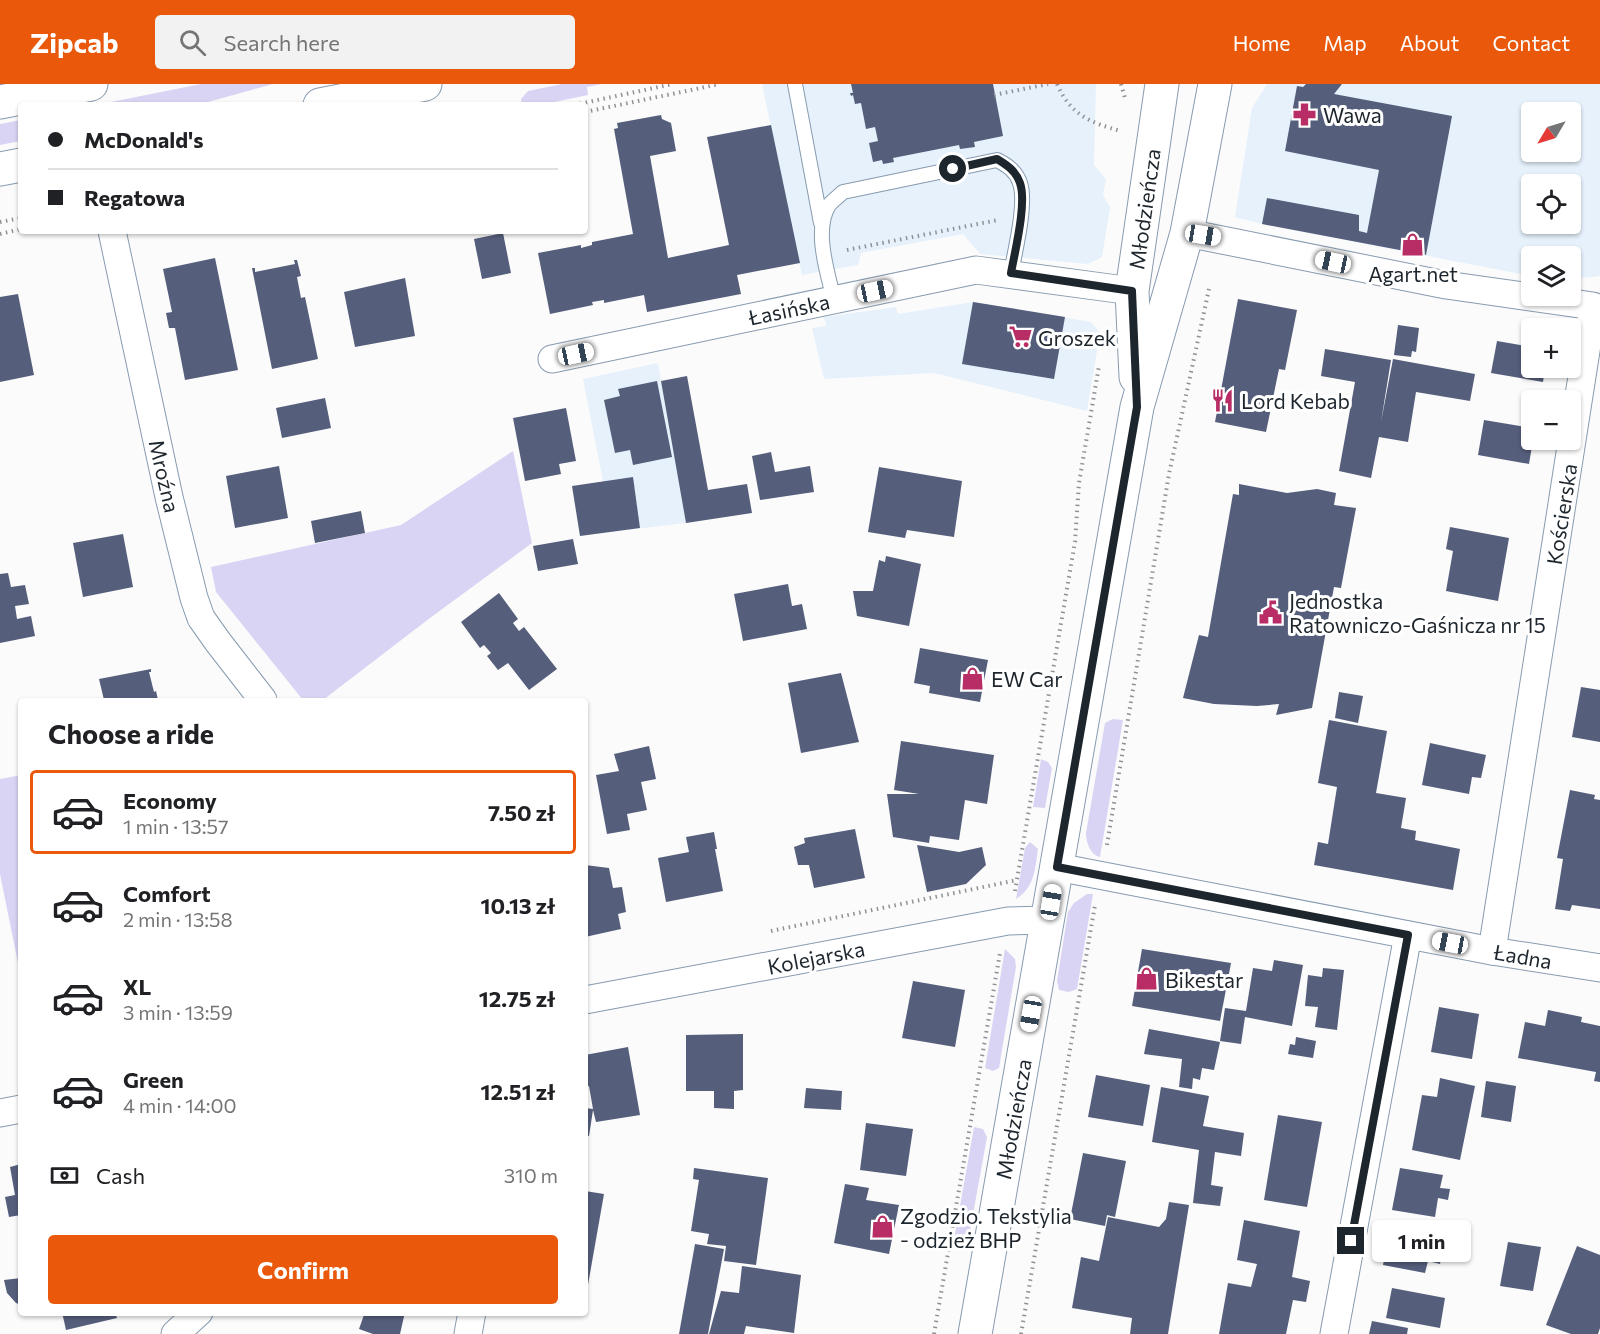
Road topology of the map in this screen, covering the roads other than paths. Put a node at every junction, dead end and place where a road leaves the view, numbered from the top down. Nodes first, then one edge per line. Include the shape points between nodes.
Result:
1 (91, 84) edge
2 (425, 84) edge
3 (795, 84) edge
4 (1162, 84) edge
5 (1215, 84) edge
6 (0, 102) edge
7 (335, 102) edge
8 (18, 166) edge
9 (0, 169) edge
10 (822, 228) junction
11 (1187, 233) junction
12 (113, 234) edge
13 (1011, 273) junction
14 (1132, 291) junction
15 (834, 300) junction
16 (552, 359) dead end
17 (1137, 407) junction
18 (261, 698) edge
19 (1057, 867) junction
20 (1048, 920) junction
21 (1408, 935) junction
22 (1492, 951) junction
23 (1600, 968) edge
24 (588, 998) edge
25 (18, 1110) edge
26 (0, 1113) edge
27 (195, 1316) edge
28 (471, 1316) edge
29 (175, 1334) edge
30 (468, 1334) edge
31 (975, 1334) edge
32 (1334, 1334) edge

1 - 6 main road
2 - 7 main road
3 - 10 lane
4 - 14 main road, Młodzieńcza
5 - 11 main road, Młodzieńcza
8 - 9 main road
10 - 13 lane via 828,206 843,192 997,159 1011,168 1023,197
10 - 15 lane via 822,253
11 - 17 main road, Młodzieńcza
11 - 22 street, Kościerska via 1446,285 1593,306
12 - 18 street, Mroźna via 194,598 201,618
13 - 14 street, Łasińska
13 - 15 street, Łasińska via 976,270
14 - 17 main road, Młodzieńcza
15 - 16 street, Łasińska
17 - 19 main road, Młodzieńcza
19 - 20 main road, Młodzieńcza
19 - 21 street, Ładna
20 - 24 street, Kolejarska via 1008,921
20 - 31 main road, Młodzieńcza
21 - 22 street, Ładna
21 - 32 street
22 - 23 street, Ładna
25 - 26 street
27 - 29 street
28 - 30 street

